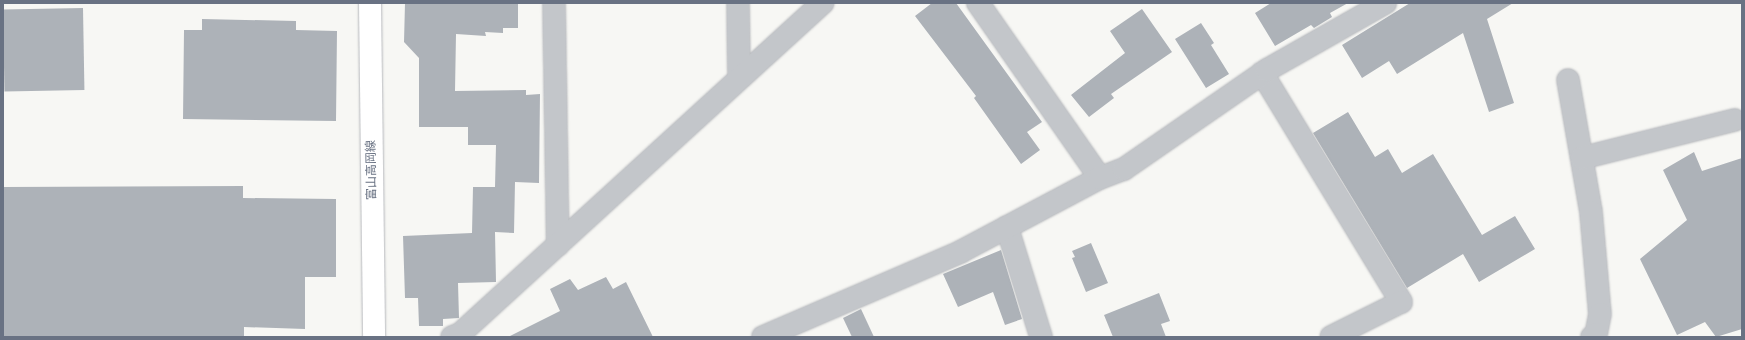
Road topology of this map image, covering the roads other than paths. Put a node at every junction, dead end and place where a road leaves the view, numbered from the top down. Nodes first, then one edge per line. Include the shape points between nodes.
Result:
1 (370, 3) edge
2 (554, 3) edge
3 (738, 3) edge
4 (823, 3) edge
5 (978, 3) edge
6 (1385, 3) edge
7 (1262, 74) junction
8 (739, 78) junction
9 (1568, 80) dead end
10 (1734, 120) dead end
11 (1582, 158) junction
12 (1100, 178) junction
13 (1007, 227) junction
14 (558, 245) junction
15 (374, 337) edge
16 (452, 337) edge
17 (763, 337) edge
18 (1041, 337) edge
19 (1331, 337) edge
20 (1592, 337) edge

1 - 15 main road, 富山高岡線
2 - 14 street
3 - 8 street
4 - 8 street
5 - 12 street
6 - 7 street
7 - 12 street via 1124,169
7 - 19 street via 1401,302
8 - 14 street
9 - 11 street
10 - 11 street
11 - 20 street via 1591,212 1600,314 1596,334
12 - 13 street
13 - 17 street via 960,252
13 - 18 street
14 - 16 street via 460,334

